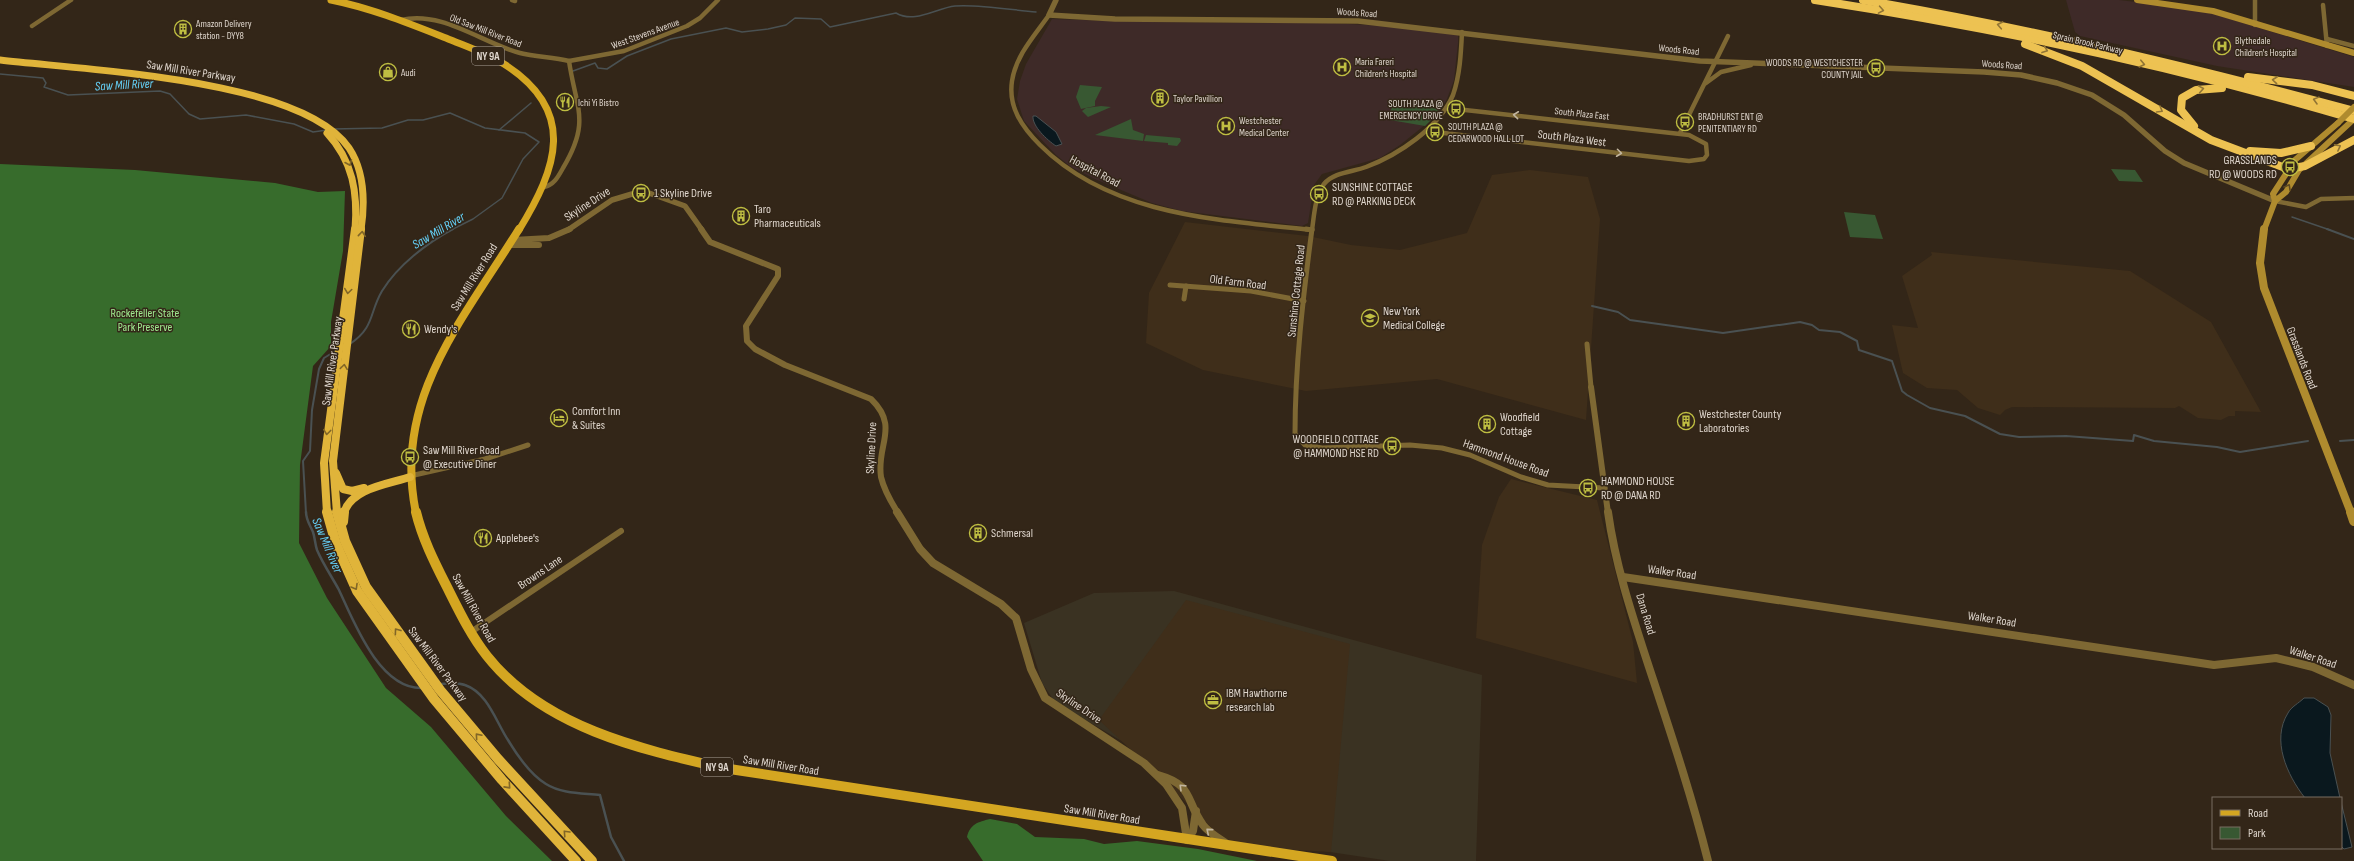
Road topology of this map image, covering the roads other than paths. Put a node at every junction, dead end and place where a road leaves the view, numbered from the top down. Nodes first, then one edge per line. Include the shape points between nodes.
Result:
1 (71, 0) edge
2 (331, 0) edge
3 (718, 0) edge
4 (1056, 0) edge
5 (1815, 0) edge
6 (1863, 0) edge
7 (2137, 0) edge
8 (2254, 0) edge
9 (2153, 1) edge
10 (2323, 6) dead end
11 (1049, 15) junction
12 (1912, 16) junction
13 (401, 20) junction
14 (2255, 25) junction
15 (32, 26) dead end
16 (1462, 32) junction
17 (1728, 36) dead end
18 (2327, 42) junction
19 (2093, 45) junction
20 (2354, 46) edge
21 (2354, 53) edge
22 (1687, 59) junction
23 (0, 60) edge
24 (569, 61) junction
25 (1716, 61) junction
26 (0, 64) edge
27 (1772, 64) junction
28 (1710, 72) junction
29 (1704, 84) junction
30 (2354, 96) edge
31 (2307, 106) junction
32 (2354, 107) edge
33 (1447, 108) junction
34 (2354, 111) edge
35 (2354, 119) edge
36 (1428, 129) junction
37 (328, 130) junction
38 (1680, 133) junction
39 (2354, 140) edge
40 (2311, 146) junction
41 (1708, 150) joint
42 (2288, 169) junction
43 (2299, 170) junction
44 (544, 187) junction
45 (2354, 198) edge
46 (2275, 201) junction
47 (1312, 230) junction
48 (511, 242) junction
49 (1170, 285) dead end
50 (1186, 286) junction
51 (1184, 299) dead end
52 (1304, 301) junction
53 (1587, 344) dead end
54 (343, 347) junction
55 (1591, 387) joint
56 (528, 445) dead end
57 (1305, 445) joint
58 (333, 461) junction
59 (410, 476) junction
60 (1604, 488) junction
61 (2354, 521) edge
62 (621, 531) dead end
63 (345, 541) junction
64 (1623, 577) junction
65 (471, 632) junction
66 (2354, 685) edge
67 (1158, 775) junction
68 (1196, 811) junction
69 (1187, 840) junction
70 (1230, 846) junction
71 (576, 861) edge
72 (592, 861) edge
73 (1332, 861) edge
74 (1708, 861) edge

1 - 15 street
2 - 13 main road, Saw Mill River Road / NY 9A
3 - 24 street, West Stevens Avenue via 700,18 687,26 624,51
4 - 11 street, Hospital Road
5 -> 12 highway, Sprain Brook Parkway
19 -> 6 highway, Sprain Brook Parkway
7 - 9 main road
8 - 14 street
9 - 14 main road via 2204,9
10 - 18 street
11 - 16 street, Woods Road via 1115,19 1330,20
11 - 47 street, Hospital Road via 1017,65 1010,92 1018,117 1036,143 1049,155 1088,181 1149,205 1216,219
12 -> 31 highway, Sprain Brook Parkway via 2114,58
12 -> 42 highway via 2017,42 2059,56 2211,140
13 - 24 street, Old Saw Mill River Road via 414,17 442,23 520,53
13 - 44 main road, Saw Mill River Road / NY 9A via 495,59 516,72 534,88 550,114 555,137 554,160
14 - 18 main road
16 - 22 street, Woods Road
16 - 33 street, Sunshine Cottage Road via 1457,85
17 - 25 street
18 - 20 street
18 - 21 main road
30 -> 19 highway via 2319,86 2231,74
34 -> 19 highway, Sprain Brook Parkway via 2220,75
22 - 25 street, Woods Road
22 - 28 street via 1705,64
23 - 37 highway, Saw Mill River Parkway via 155,78 227,90 292,108
24 - 44 street via 582,128 566,165 552,185
25 - 27 street, Woods Road
25 - 28 street
26 - 37 highway, Saw Mill River Parkway via 208,90 281,109
27 - 29 street via 1731,68
27 - 46 street, Woods Road via 2008,73 2050,80 2085,92 2114,107 2160,148 2187,164
28 - 29 street
29 - 38 street
31 - 35 highway, Sprain Brook Parkway
40 -> 31 highway via 2281,153 2238,148 2198,129 2185,117 2180,103 2185,95 2192,91 2216,88
32 - 40 main road, Grasslands Road, bridge
33 - 36 street, Sunshine Cottage Road
38 -> 33 street, South Plaza East
35 - 43 main road, Grasslands Road
36 -> 41 street, South Plaza West via 1435,132 1690,162 1704,159
36 - 47 street, Sunshine Cottage Road via 1393,154 1366,168 1336,176 1324,184 1319,194
37 - 54 highway, Saw Mill River Parkway via 348,162 357,201
38 - 41 street, South Plaza East via 1702,140
43 -> 39 highway via 2336,147
40 - 42 main road, Grasslands Road
42 - 43 highway
42 - 46 main road, Grasslands Road via 2273,194
46 -> 43 main road, Grasslands Road via 2282,198
44 - 48 main road, Saw Mill River Road / NY 9A
45 - 46 street via 2321,199 2306,207
46 - 61 main road, Grasslands Road via 2260,239 2260,277 2284,345
47 - 52 street, Sunshine Cottage Road
48 - 59 main road, Saw Mill River Road / NY 9A via 448,342 428,381 414,428
48 - 67 street, Skyline Drive via 547,243 561,238 612,200 632,194 649,193 685,206 710,242 778,269 778,276 746,326 744,332 748,341 768,357 871,399 880,406 887,424 882,481 918,545 931,562 986,594 1016,618 1031,669 1045,698 1144,763
49 - 50 street, Old Farm Road
50 - 51 street
50 - 52 street, Old Farm Road via 1251,292
52 - 57 street, Sunshine Cottage Road via 1295,434
53 - 55 street, Dana Road
58 -> 54 highway, Saw Mill River Parkway
54 -> 71 highway, Saw Mill River Parkway via 324,463 325,496 331,528 342,560 357,591 425,688 483,758
55 - 60 street, Dana Road
56 - 59 street via 497,456
57 - 60 street, Hammond House Road via 1339,449 1410,445 1442,448 1470,455 1548,486
58 - 59 highway via 341,486 348,490 358,490
58 - 63 highway, Saw Mill River Parkway via 336,509
59 - 63 highway via 349,501 343,512
59 - 65 main road, Saw Mill River Road / NY 9A via 413,505 420,530
60 - 64 street, Dana Road via 1612,541
62 - 65 street, Browns Lane
72 -> 63 highway, Saw Mill River Parkway via 513,775 437,685 366,587
64 - 66 street, Walker Road via 2214,665 2276,658 2313,667
64 - 74 street, Dana Road via 1631,611 1694,805
65 - 69 main road, Saw Mill River Road / NY 9A via 501,671 541,704 587,728 656,752 762,776
68 -> 67 street, Skyline Drive via 1187,791 1173,779
67 - 69 street, Skyline Drive via 1164,785 1178,798
68 - 69 street via 1193,832
70 -> 68 street, Skyline Drive via 1203,826
69 - 70 main road, Saw Mill River Road / NY 9A
70 - 73 main road, NY 9A

